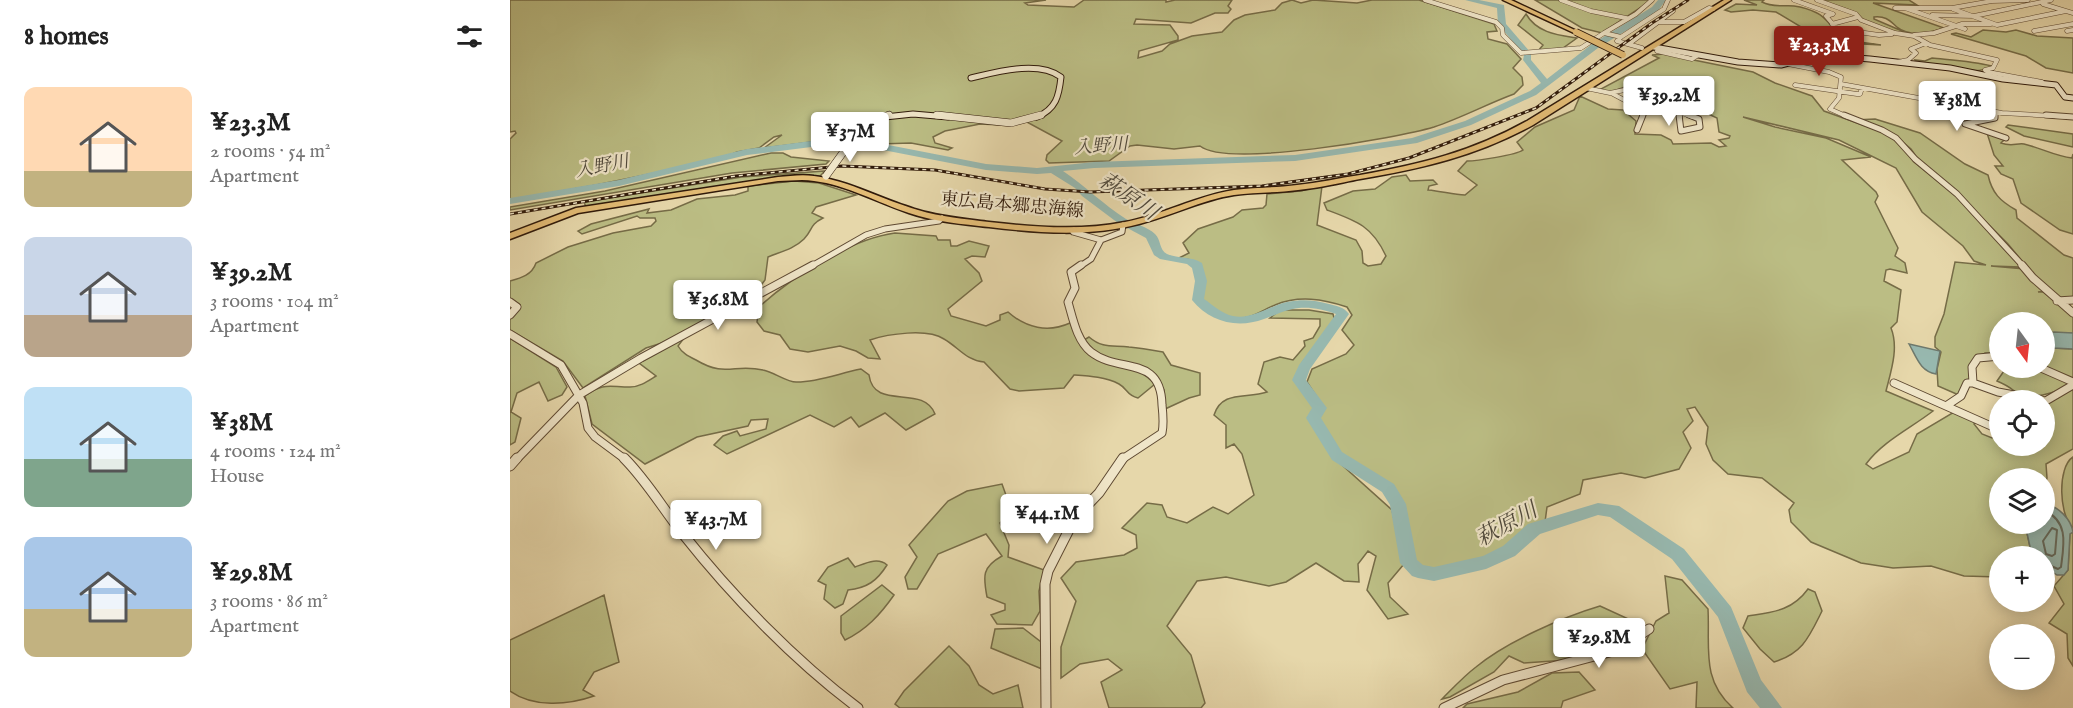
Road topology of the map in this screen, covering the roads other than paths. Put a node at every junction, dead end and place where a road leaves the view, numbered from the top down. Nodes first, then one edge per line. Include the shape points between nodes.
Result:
1 (1425, 0) edge
2 (1506, 0) edge
3 (1561, 0) edge
4 (1652, 0) edge
5 (1668, 0) edge
6 (1728, 0) edge
7 (1794, 0) edge
8 (1817, 0) edge
9 (2030, 0) edge
10 (2050, 0) edge
11 (2042, 3) junction
12 (1943, 4) dead end
13 (1894, 8) dead end
14 (1905, 8) junction
15 (1952, 8) junction
16 (1713, 9) junction
17 (2068, 9) junction
18 (1847, 10) junction
19 (1673, 11) dead end
20 (1833, 14) junction
21 (2073, 14) edge
22 (1926, 16) junction
23 (1974, 16) junction
24 (1858, 17) junction
25 (1626, 18) junction
26 (1658, 22) junction
27 (2073, 22) edge
28 (1832, 24) junction
29 (1869, 24) junction
30 (1955, 25) junction
31 (1997, 25) junction
32 (1858, 28) junction
33 (1965, 29) dead end
34 (2073, 30) edge
35 (1849, 31) junction
36 (2034, 31) dead end
37 (2067, 31) dead end
38 (1605, 33) junction
39 (1895, 33) junction
40 (1874, 35) junction
41 (1914, 36) junction
42 (1619, 37) junction
43 (1926, 43) junction
44 (1629, 44) junction
45 (1642, 48) dead end
46 (1655, 49) junction
47 (1634, 59) junction
48 (1898, 62) junction
49 (1788, 64) junction
50 (971, 78) dead end
51 (2043, 82) junction
52 (1841, 84) junction
53 (1795, 85) dead end
54 (1586, 88) junction
55 (1862, 88) junction
56 (1840, 90) junction
57 (1610, 93) junction
58 (2073, 98) edge
59 (1679, 112) junction
60 (1996, 112) junction
61 (2073, 117) edge
62 (1637, 130) dead end
63 (2006, 138) dead end
64 (824, 178) junction
65 (942, 218) junction
66 (1123, 225) junction
67 (1074, 230) junction
68 (510, 236) edge
69 (1101, 240) junction
70 (2073, 300) edge
71 (2057, 301) junction
72 (510, 302) edge
73 (2073, 314) edge
74 (510, 315) edge
75 (510, 334) edge
76 (1989, 357) edge
77 (2055, 375) edge
78 (1894, 383) dead end
79 (1973, 383) junction
80 (2073, 383) edge
81 (1992, 390) edge
82 (2055, 394) edge
83 (579, 395) junction
84 (1946, 406) junction
85 (1989, 425) edge
86 (510, 466) edge
87 (1649, 629) dead end
88 (857, 708) edge
89 (1046, 708) edge
90 (1444, 708) edge

1 - 38 street via 1496,22 1505,38 1521,53 1581,48
2 - 47 main road, bridge
3 - 25 street
4 - 25 street via 1646,8
5 - 42 street via 1664,9
6 - 16 main road, 東広島本郷忠海線
7 - 20 street
8 - 18 street
9 - 11 street
9 - 15 street
10 - 11 street
10 - 17 street
11 - 17 street
11 - 23 street
12 - 15 street
13 - 14 street
14 - 15 street
14 - 22 street
15 - 23 street
16 - 26 street via 1684,22
16 - 46 main road, 東広島本郷忠海線
17 - 21 street
17 - 31 street
18 - 20 street
18 - 24 street
19 - 26 street
20 - 28 street via 1826,16
22 - 23 street
22 - 30 street
23 - 31 street
24 - 28 street
24 - 29 street
25 - 38 street
26 - 44 street
27 - 36 street
28 - 35 street
29 - 32 street
29 - 39 street
30 - 31 street
30 - 33 street
30 - 41 street
32 - 35 street
32 - 40 street
34 - 37 street
35 - 40 street
38 - 42 street
39 - 40 street
39 - 41 street
41 - 43 street
42 - 44 street via 1617,40
43 - 48 street via 1911,49 1916,53 1908,60
43 - 51 street via 1997,60 1993,68 1985,70 1988,72
44 - 45 street
46 - 47 main road, 東広島本郷忠海線
46 - 49 street via 1738,62
47 - 54 main road, 東広島本郷忠海線
48 - 49 street via 1819,55
48 - 51 street
49 - 52 street via 1837,75
50 - 64 street, bridge via 1042,69 1062,77 1054,105 1029,120 997,124 897,113 873,119 861,128
51 - 58 street
52 - 55 street
52 - 56 street
53 - 56 street
54 - 57 street
54 - 66 main road, 東広島本郷忠海線 via 1500,141 1452,159 1316,185 1213,196
55 - 56 street via 1860,94
55 - 60 street
56 - 71 street via 1832,111 1896,138 1957,194 2032,279
57 - 59 street via 1634,88 1655,90
57 - 62 street via 1645,111
59 - 59 street via 1681,131 1700,128 1699,119
60 - 61 street
60 - 63 street via 1995,118 1965,124
64 - 65 main road, 東広島本郷忠海線 via 907,211
64 - 68 main road, 東広島本郷忠海線 via 778,179 605,206 555,218
65 - 67 main road, 東広島本郷忠海線
65 - 83 street via 858,238
66 - 67 main road, 東広島本郷忠海線
66 - 69 street via 1122,232
67 - 69 street
69 - 89 street via 1091,259 1071,272 1075,288 1068,302 1073,320 1084,346 1097,357 1138,367 1157,381 1163,428 1156,438 1122,459 1099,493 1075,518 1048,571
70 - 71 street
71 - 73 street
72 - 74 street via 516,307
75 - 83 street via 561,365
76 - 79 street via 1978,358 1972,367
77 - 80 street
78 - 84 street
79 - 81 street
79 - 84 street via 1967,384 1962,396
80 - 82 street
83 - 86 street
83 - 88 street via 588,428 595,437 639,473 684,535 755,615 825,683
84 - 85 street
87 - 90 street via 1617,650 1503,680

